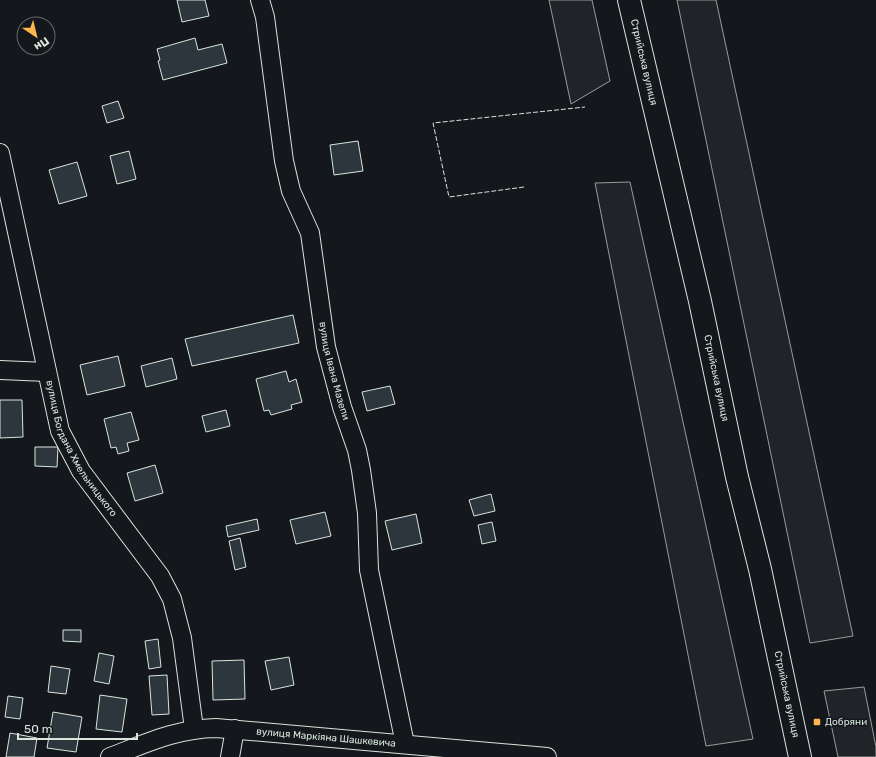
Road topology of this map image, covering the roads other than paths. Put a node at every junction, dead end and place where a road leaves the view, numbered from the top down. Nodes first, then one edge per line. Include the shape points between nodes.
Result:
1 (260, 0) edge
2 (629, 0) edge
3 (0, 153) edge
4 (0, 370) edge
5 (47, 372) junction
6 (194, 728) junction
7 (235, 729) junction
8 (405, 744) junction
9 (455, 752) edge
10 (110, 757) edge
11 (230, 757) edge
12 (546, 757) edge
13 (800, 757) edge

1 - 8 street, вулиця Івана Мазепи via 265,17 284,161 291,191 310,233 326,347 362,470 369,570
2 - 13 highway, Стрийська вулиця via 700,301
3 - 5 street, вулиця Богдана Хмельницького
4 - 5 street
5 - 6 street, вулиця Богдана Хмельницького via 60,431 81,471 160,576 172,599 182,638
6 - 7 street, вулиця Маркіяна Шашкевича
6 - 10 street, вулиця Маркіяна Шашкевича via 175,732
7 - 8 street, вулиця Маркіяна Шашкевича
7 - 11 street
8 - 9 street, вулиця Маркіяна Шашкевича
9 - 12 street, вулиця Маркіяна Шашкевича

